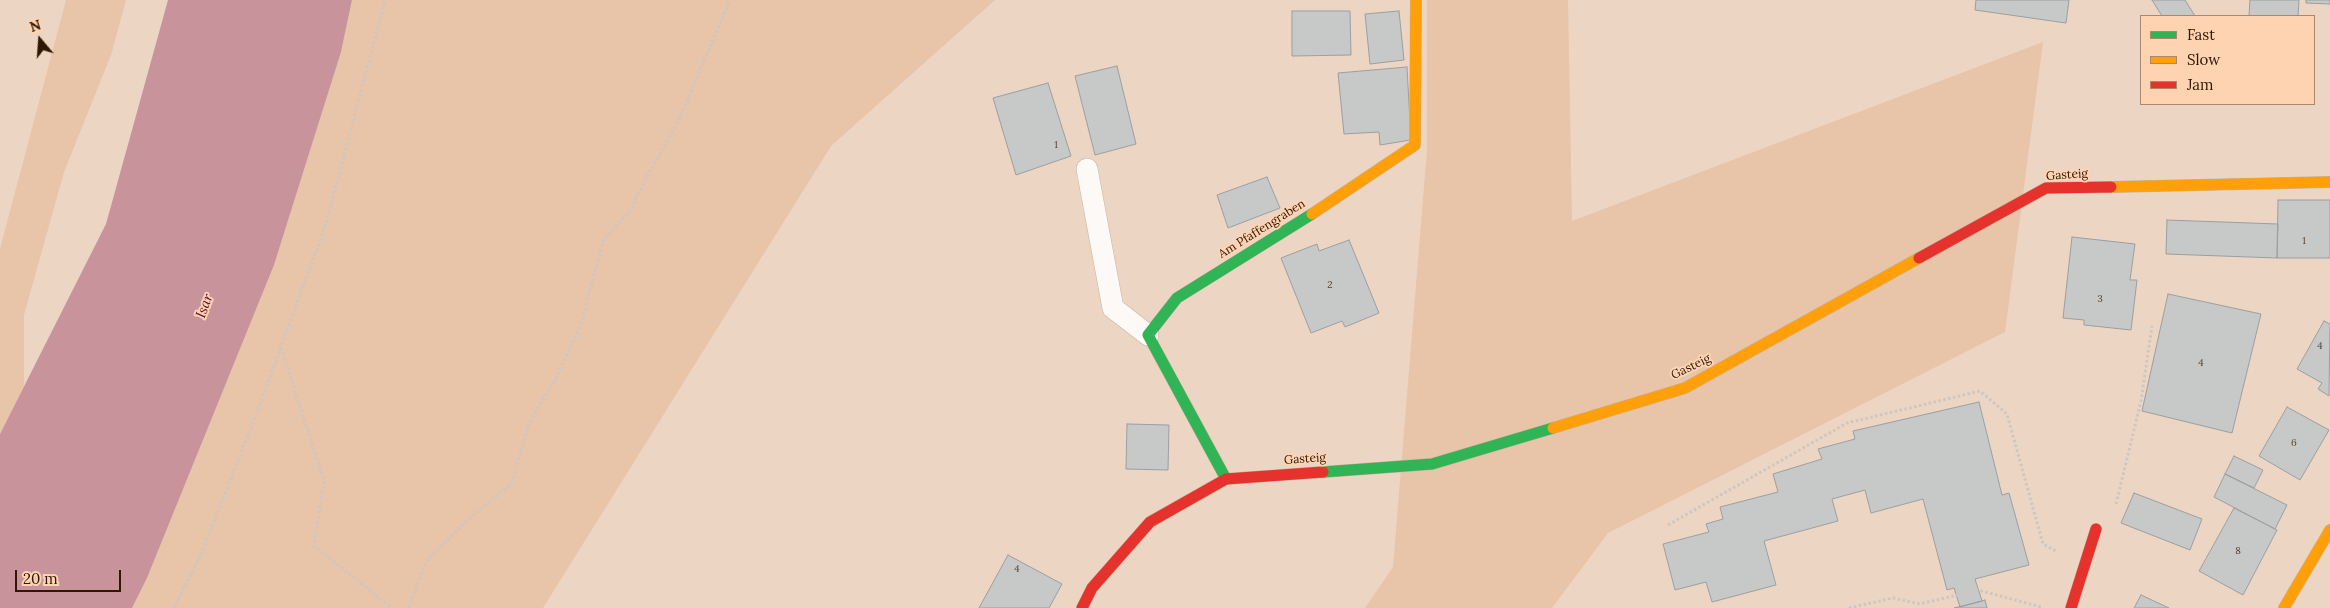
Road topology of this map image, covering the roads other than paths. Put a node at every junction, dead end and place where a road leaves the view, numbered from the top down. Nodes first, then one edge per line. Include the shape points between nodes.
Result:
1 (1416, 0) edge
2 (1087, 169) dead end
3 (2330, 182) edge
4 (1148, 335) junction
5 (1226, 479) junction
6 (2096, 529) road end
7 (2329, 536) edge
8 (1082, 608) edge
9 (2071, 608) edge
10 (2284, 608) edge

1 - 4 street, Am Pfaffengraben via 1415,145 1286,232 1177,298
2 - 4 lane via 1113,308
3 - 5 street, Gasteig via 2046,188 1685,388 1432,464
4 - 5 street
5 - 8 street, Gasteig via 1150,522 1092,588
6 - 9 street
7 - 10 street

